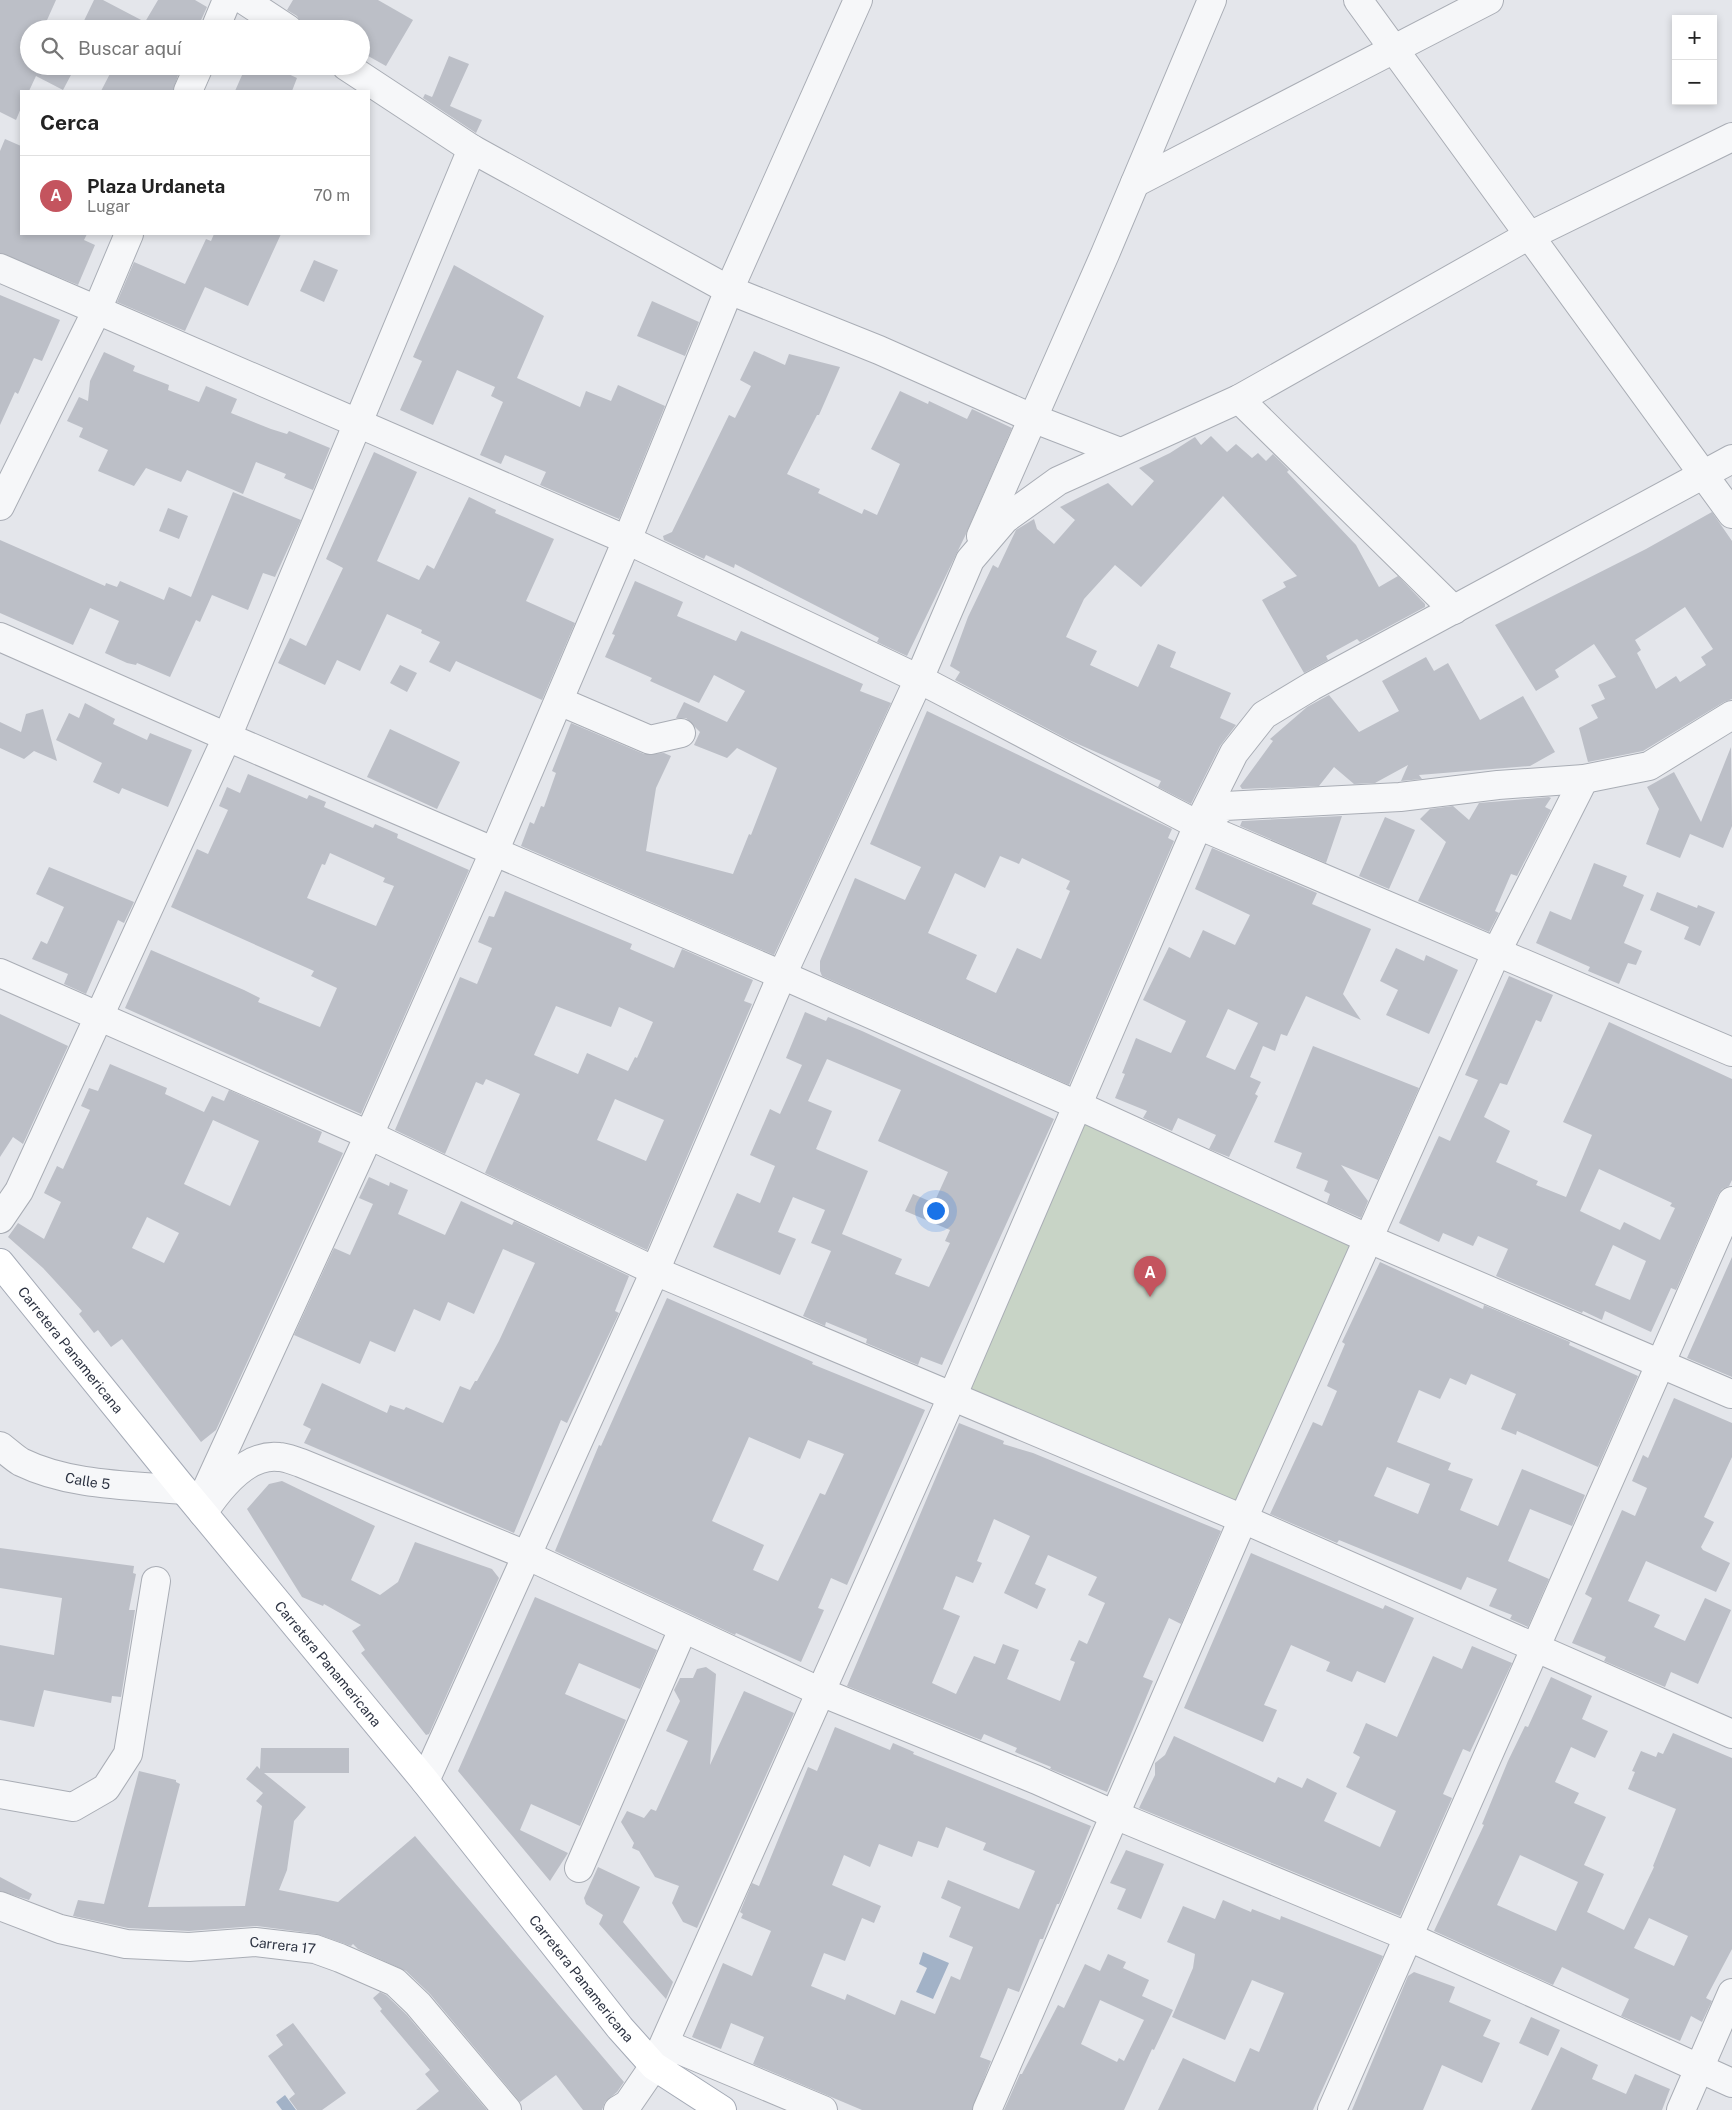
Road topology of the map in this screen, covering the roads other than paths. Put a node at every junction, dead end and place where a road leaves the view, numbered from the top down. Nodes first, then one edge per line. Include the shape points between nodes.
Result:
1 (226, 0) edge
2 (244, 0) edge
3 (858, 0) edge
4 (1212, 0) edge
5 (1358, 0) edge
6 (1489, 0) edge
7 (218, 20) edge
8 (274, 20) edge
9 (1392, 49) junction
10 (195, 75) edge
11 (360, 75) edge
12 (188, 90) edge
13 (1732, 137) edge
14 (472, 148) junction
15 (1135, 183) junction
16 (129, 235) edge
17 (1530, 235) junction
18 (0, 268) edge
19 (729, 290) junction
20 (97, 310) junction
21 (1240, 399) junction
22 (1032, 418) junction
23 (359, 422) junction
24 (1120, 452) junction
25 (1732, 459) edge
26 (1703, 474) junction
27 (0, 506) edge
28 (1732, 514) edge
29 (627, 540) junction
30 (970, 560) junction
31 (1454, 610) junction
32 (0, 637) edge
33 (919, 680) junction
34 (559, 701) junction
35 (1732, 716) edge
36 (681, 733) dead end
37 (227, 737) junction
38 (1584, 779) junction
39 (1198, 825) junction
40 (494, 852) junction
41 (1497, 951) junction
42 (0, 973) edge
43 (782, 975) junction
44 (98, 1016) junction
45 (1732, 1052) edge
46 (1077, 1105) junction
47 (369, 1135) junction
48 (1732, 1201) edge
49 (0, 1219) edge
50 (1369, 1239) junction
51 (0, 1263) edge
52 (655, 1271) junction
53 (1660, 1363) junction
54 (1731, 1394) edge
55 (952, 1397) junction
56 (0, 1446) edge
57 (0, 1467) edge
58 (47, 1473) junction
59 (195, 1503) junction
60 (1243, 1519) junction
61 (526, 1555) junction
62 (156, 1581) dead end
63 (683, 1630) junction
64 (1537, 1648) junction
65 (821, 1692) junction
66 (1732, 1734) edge
67 (424, 1781) junction
68 (0, 1794) edge
69 (1115, 1815) junction
70 (579, 1868) dead end
71 (0, 1906) edge
72 (1409, 1937) junction
73 (1732, 1993) edge
74 (654, 2066) junction
75 (1699, 2068) junction
76 (1732, 2083) edge
77 (507, 2110) edge
78 (618, 2110) edge
79 (722, 2110) edge
80 (823, 2110) edge
81 (987, 2110) edge
82 (1332, 2110) edge
83 (1681, 2110) edge

1 - 7 street
2 - 8 street
3 - 19 street
4 - 15 street
5 - 9 street
6 - 9 street
9 - 15 street
9 - 17 street
10 - 12 street
11 - 14 street
13 - 17 street
14 - 19 street
14 - 23 street
15 - 22 street
16 - 20 street
17 - 21 street
17 - 26 street
18 - 20 street
19 - 22 street via 880,350
19 - 29 street
20 - 23 street
20 - 27 street
21 - 24 street
21 - 31 street
22 - 24 street
22 - 30 street
23 - 29 street
23 - 37 street
24 - 30 street via 1058,481 1005,519
25 - 26 street
26 - 28 street
26 - 31 street
29 - 33 street
29 - 34 street
30 - 33 street
31 - 39 street via 1264,715 1234,753
32 - 37 street
33 - 39 street
33 - 43 street
34 - 36 street via 650,740
34 - 40 street
35 - 38 street via 1649,766
37 - 40 street
37 - 44 street
38 - 39 street via 1400,797 1225,806
38 - 41 street
39 - 41 street
39 - 46 street
40 - 43 street
40 - 47 street
41 - 45 street
41 - 50 street
42 - 44 street
43 - 46 street
43 - 52 street
44 - 47 street
44 - 49 street via 19,1191
46 - 50 street
46 - 55 street
47 - 52 street
47 - 59 street
48 - 53 street
50 - 53 street
50 - 60 street
51 - 59 main road, Carretera Panamericana
52 - 55 street
52 - 61 street
53 - 54 street
53 - 64 street
55 - 60 street
55 - 65 street
56 - 58 street, Calle 5 via 20,1461
57 - 58 street
58 - 59 street, Calle 5
59 - 61 street via 216,1494 243,1467 260,1458 278,1456
59 - 67 main road, Carretera Panamericana
60 - 64 street
60 - 69 street
61 - 63 street
61 - 67 street
62 - 68 street via 128,1754 106,1788 73,1807
63 - 65 street
63 - 70 street
64 - 66 street
64 - 72 street
65 - 69 street via 1038,1780
65 - 74 street
67 - 74 main road, Carretera Panamericana via 620,2028
69 - 72 street
69 - 81 street
71 - 77 street, Carrera 17 via 60,1929 126,1944 190,1947 255,1942 315,1949 340,1958 395,1982 418,2004
72 - 75 street
72 - 82 street
73 - 75 street
74 - 78 street via 628,2104
74 - 79 main road, Carretera Panamericana
74 - 80 street via 675,2048
75 - 76 street
75 - 83 street

